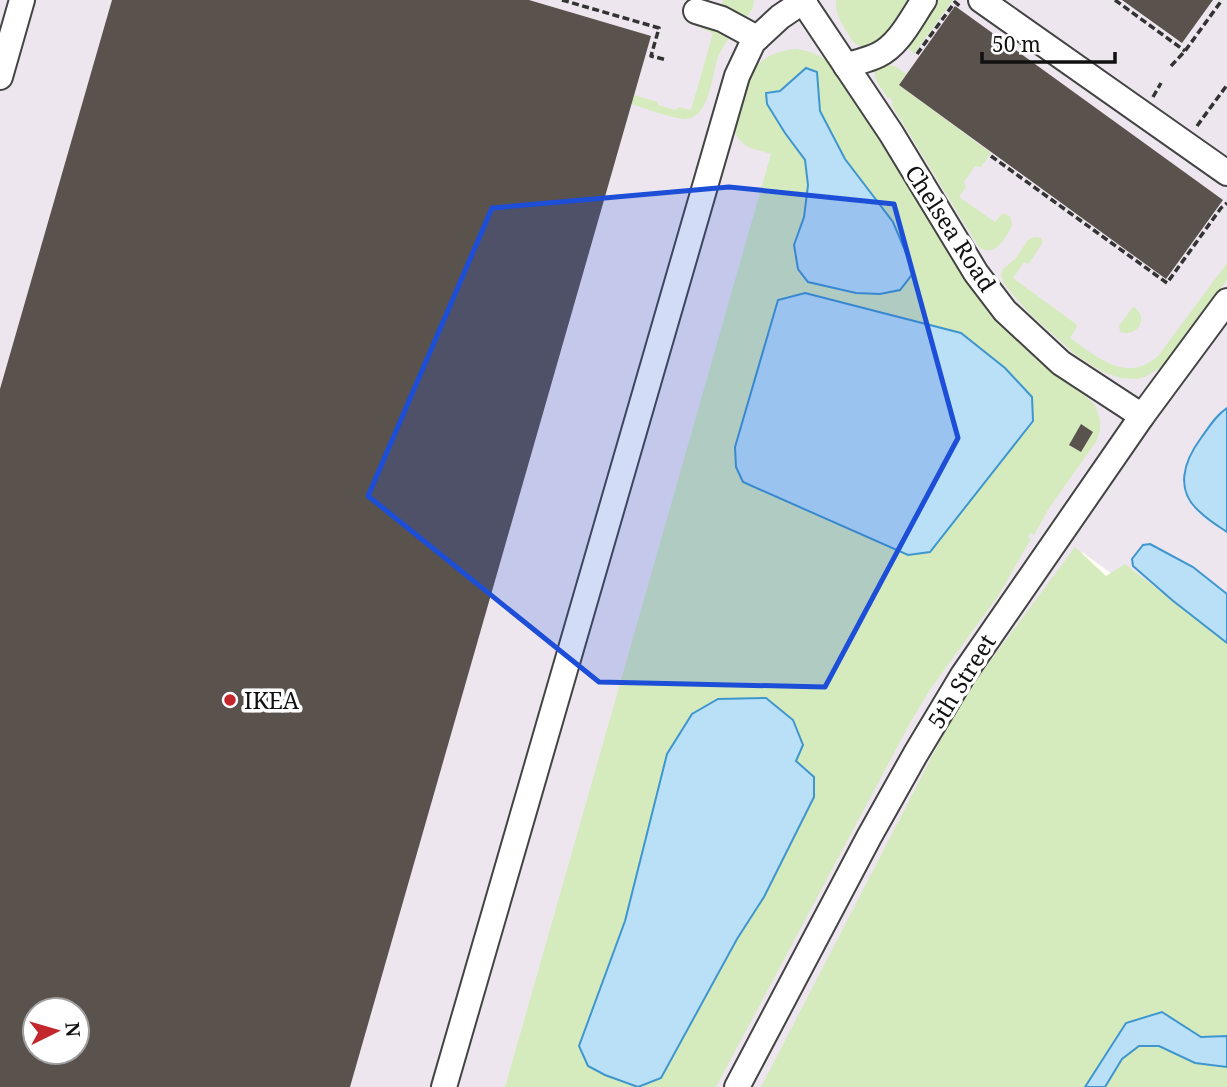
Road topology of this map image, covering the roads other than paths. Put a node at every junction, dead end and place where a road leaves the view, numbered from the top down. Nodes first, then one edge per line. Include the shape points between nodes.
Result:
1 (22, 0) edge
2 (924, 0) edge
3 (803, 1) edge
4 (974, 5) edge
5 (696, 11) dead end
6 (757, 38) junction
7 (846, 66) junction
8 (0, 77) edge
9 (1227, 173) edge
10 (1222, 317) edge
11 (1142, 416) junction
12 (444, 1087) edge
13 (737, 1087) edge

1 - 8 street
2 - 7 street via 887,49
3 - 6 street
3 - 7 street, Chelsea Road
4 - 9 street
5 - 6 street
6 - 12 street via 731,94
7 - 11 street, Chelsea Road via 976,273 1005,311 1061,363
10 - 11 street, 5th Street
11 - 13 street, 5th Street via 963,675 862,849

